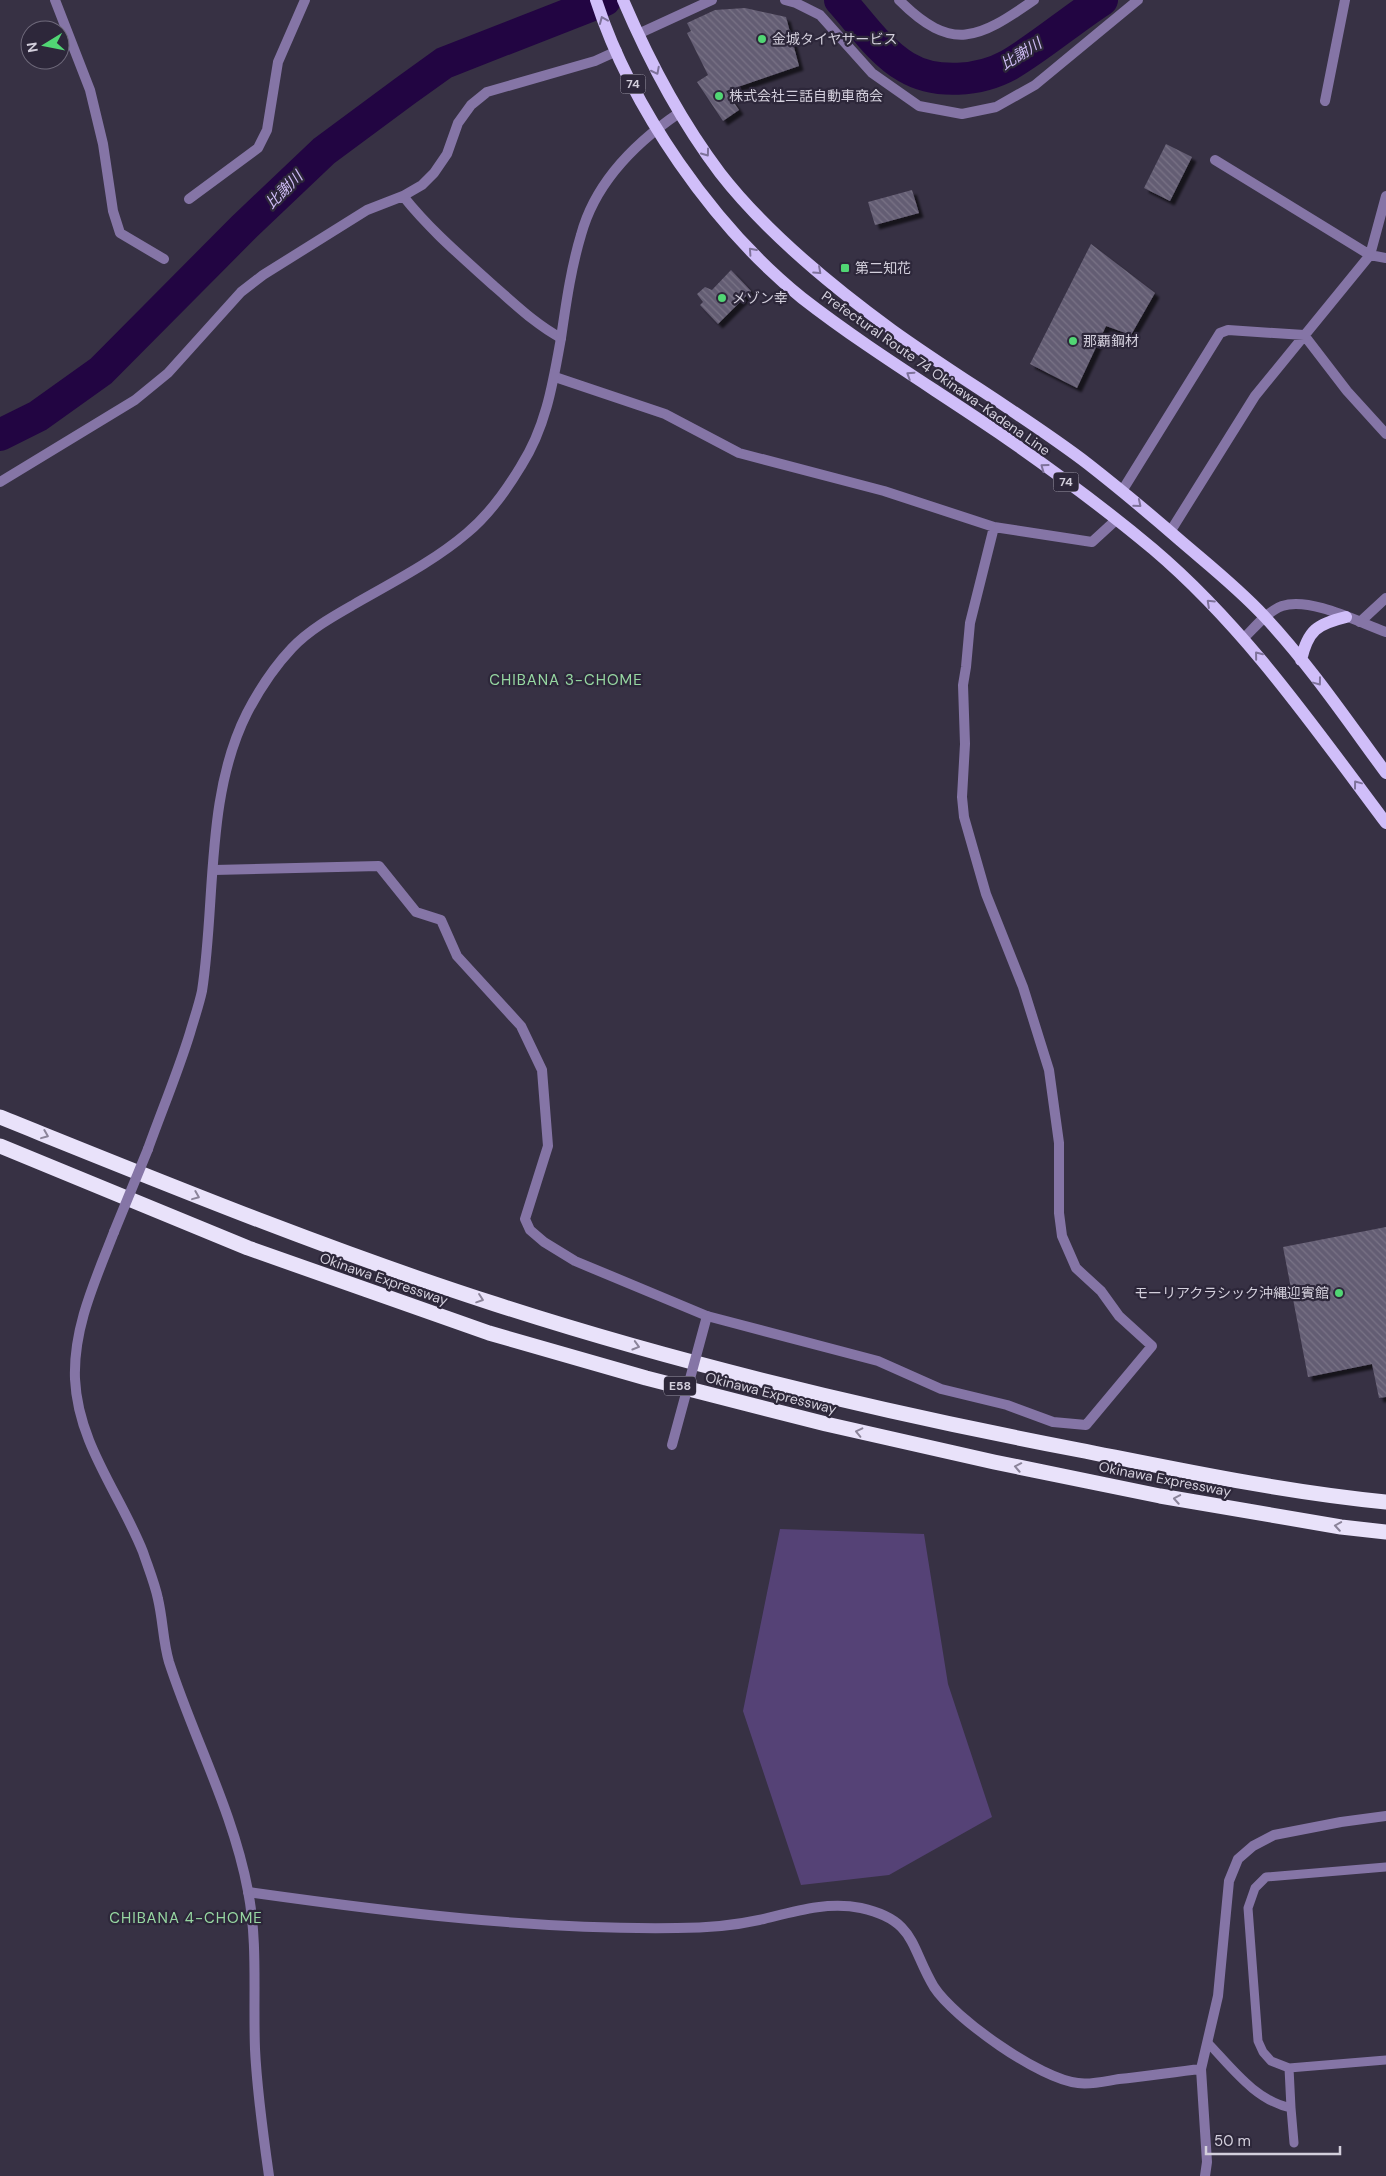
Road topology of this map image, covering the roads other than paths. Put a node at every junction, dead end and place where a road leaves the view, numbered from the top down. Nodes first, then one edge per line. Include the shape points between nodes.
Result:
1 (55, 0) edge
2 (305, 0) edge
3 (596, 0) edge
4 (623, 0) edge
5 (712, 0) edge
6 (785, 0) edge
7 (899, 0) edge
8 (1034, 0) edge
9 (1138, 0) edge
10 (1345, 0) edge
11 (636, 31) junction
12 (614, 45) junction
13 (1325, 101) dead end
14 (679, 113) junction
15 (656, 128) junction
16 (1215, 160) dead end
17 (403, 196) junction
18 (1386, 196) edge
19 (189, 198) dead end
20 (1370, 255) junction
21 (1386, 258) edge
22 (164, 260) dead end
23 (1304, 335) junction
24 (561, 338) junction
25 (555, 377) junction
26 (1386, 434) edge
27 (0, 482) edge
28 (1122, 491) junction
29 (1116, 520) junction
30 (994, 527) junction
31 (1170, 532) junction
32 (1386, 598) edge
33 (1265, 617) junction
34 (1346, 617) junction
35 (1360, 622) junction
36 (1386, 632) edge
37 (1244, 638) junction
38 (1301, 660) junction
39 (1386, 773) edge
40 (1386, 823) edge
41 (214, 870) junction
42 (0, 1117) edge
43 (0, 1146) edge
44 (707, 1316) junction
45 (672, 1446) dead end
46 (1386, 1502) edge
47 (1386, 1532) edge
48 (1386, 1816) edge
49 (1386, 1867) edge
50 (248, 1892) junction
51 (1208, 2043) junction
52 (1386, 2060) edge
53 (1289, 2068) junction
54 (1202, 2069) junction
55 (1290, 2108) junction
56 (1294, 2143) dead end
57 (269, 2176) edge
58 (1205, 2176) edge

1 - 22 street via 90,90 120,233
2 - 19 street via 278,62 267,130 258,148
12 -> 3 main road, Prefectural Route 74 Okinawa-Kadena Line / 74
4 - 11 main road, Prefectural Route 74 Okinawa-Kadena Line / 74
5 - 11 street
6 - 9 street via 820,15 872,73 919,106 962,114 996,106 1035,85
7 - 8 street via 933,29 952,35 973,33 998,25
10 - 13 street
11 -> 14 main road, Prefectural Route 74 Okinawa-Kadena Line / 74
12 - 15 main road, Prefectural Route 74 Okinawa-Kadena Line / 74
12 - 17 street via 595,61 487,92 458,122 448,154 434,173
14 - 15 street
14 -> 28 main road, Prefectural Route 74 Okinawa-Kadena Line / 74 via 727,182 762,220 825,277 892,330 1015,411
15 - 24 street via 612,174 590,210 581,234
29 -> 15 main road, Prefectural Route 74 Okinawa-Kadena Line / 74 via 1000,434 870,349 802,297 763,263 714,209
16 - 20 street
17 - 24 street via 454,251 541,327
17 - 27 street via 367,210 263,275 241,292 168,372 135,400
18 - 20 street
20 - 21 street
20 - 23 street
23 - 26 street via 1347,392
23 - 28 street via 1228,330 1220,333
23 - 31 street via 1255,396
24 - 25 street
25 - 30 street via 665,414 739,452 884,491
25 - 41 street via 545,418 524,462 497,503 468,533 430,560 329,619 294,646 270,675 246,715 229,762 217,814
28 -> 31 main road, Prefectural Route 74 Okinawa-Kadena Line / 74
29 - 30 street via 1092,542
37 -> 29 main road, Prefectural Route 74 Okinawa-Kadena Line / 74 via 1154,550
30 - 44 street via 970,623 963,685 964,817 986,894 1023,987 1049,1070 1059,1143 1062,1236 1076,1268 1101,1291 1119,1316 1152,1346 1086,1425 1053,1422 1007,1405 942,1389 878,1361
31 - 33 main road, Prefectural Route 74 Okinawa-Kadena Line / 74 via 1238,589
32 - 35 street
33 - 34 street via 1281,606 1300,603
33 - 37 street
33 - 38 main road, Prefectural Route 74 Okinawa-Kadena Line / 74
34 - 35 street
34 - 38 main road via 1325,622 1314,632 1305,641
35 - 36 street
40 -> 37 main road, Prefectural Route 74 Okinawa-Kadena Line / 74
38 -> 39 main road, Prefectural Route 74 Okinawa-Kadena Line / 74
41 - 44 street via 379,866 416,912 441,920 457,956 521,1026 542,1070 548,1146 526,1219 530,1230 575,1261
41 - 50 street, bridge via 201,996 148,1149 85,1307 76,1347 75,1379 81,1418 92,1449 142,1550 158,1597 168,1660 235,1838
42 -> 46 highway, Okinawa Expressway / E58 via 262,1223 495,1304 651,1350 833,1399 997,1435 1203,1474
47 -> 43 highway, Okinawa Expressway / E58 via 1160,1496 994,1462 646,1378 489,1333 248,1248
44 - 45 street, bridge
48 - 51 street via 1274,1834 1238,1859 1229,1880 1218,1996
49 - 53 lane via 1266,1877 1255,1888 1248,1908 1258,2041 1262,2052 1271,2060
50 - 54 street via 374,1910 526,1924 674,1928 718,1927 827,1906 861,1908 897,1921 908,1932 934,1987 962,2019 1051,2075 1076,2083 1088,2083
50 - 57 street via 254,1958 255,2049
51 - 54 street
51 - 55 lane via 1255,2091 1273,2103
52 - 53 lane
53 - 55 lane
54 - 58 street via 1208,2162
55 - 56 lane

